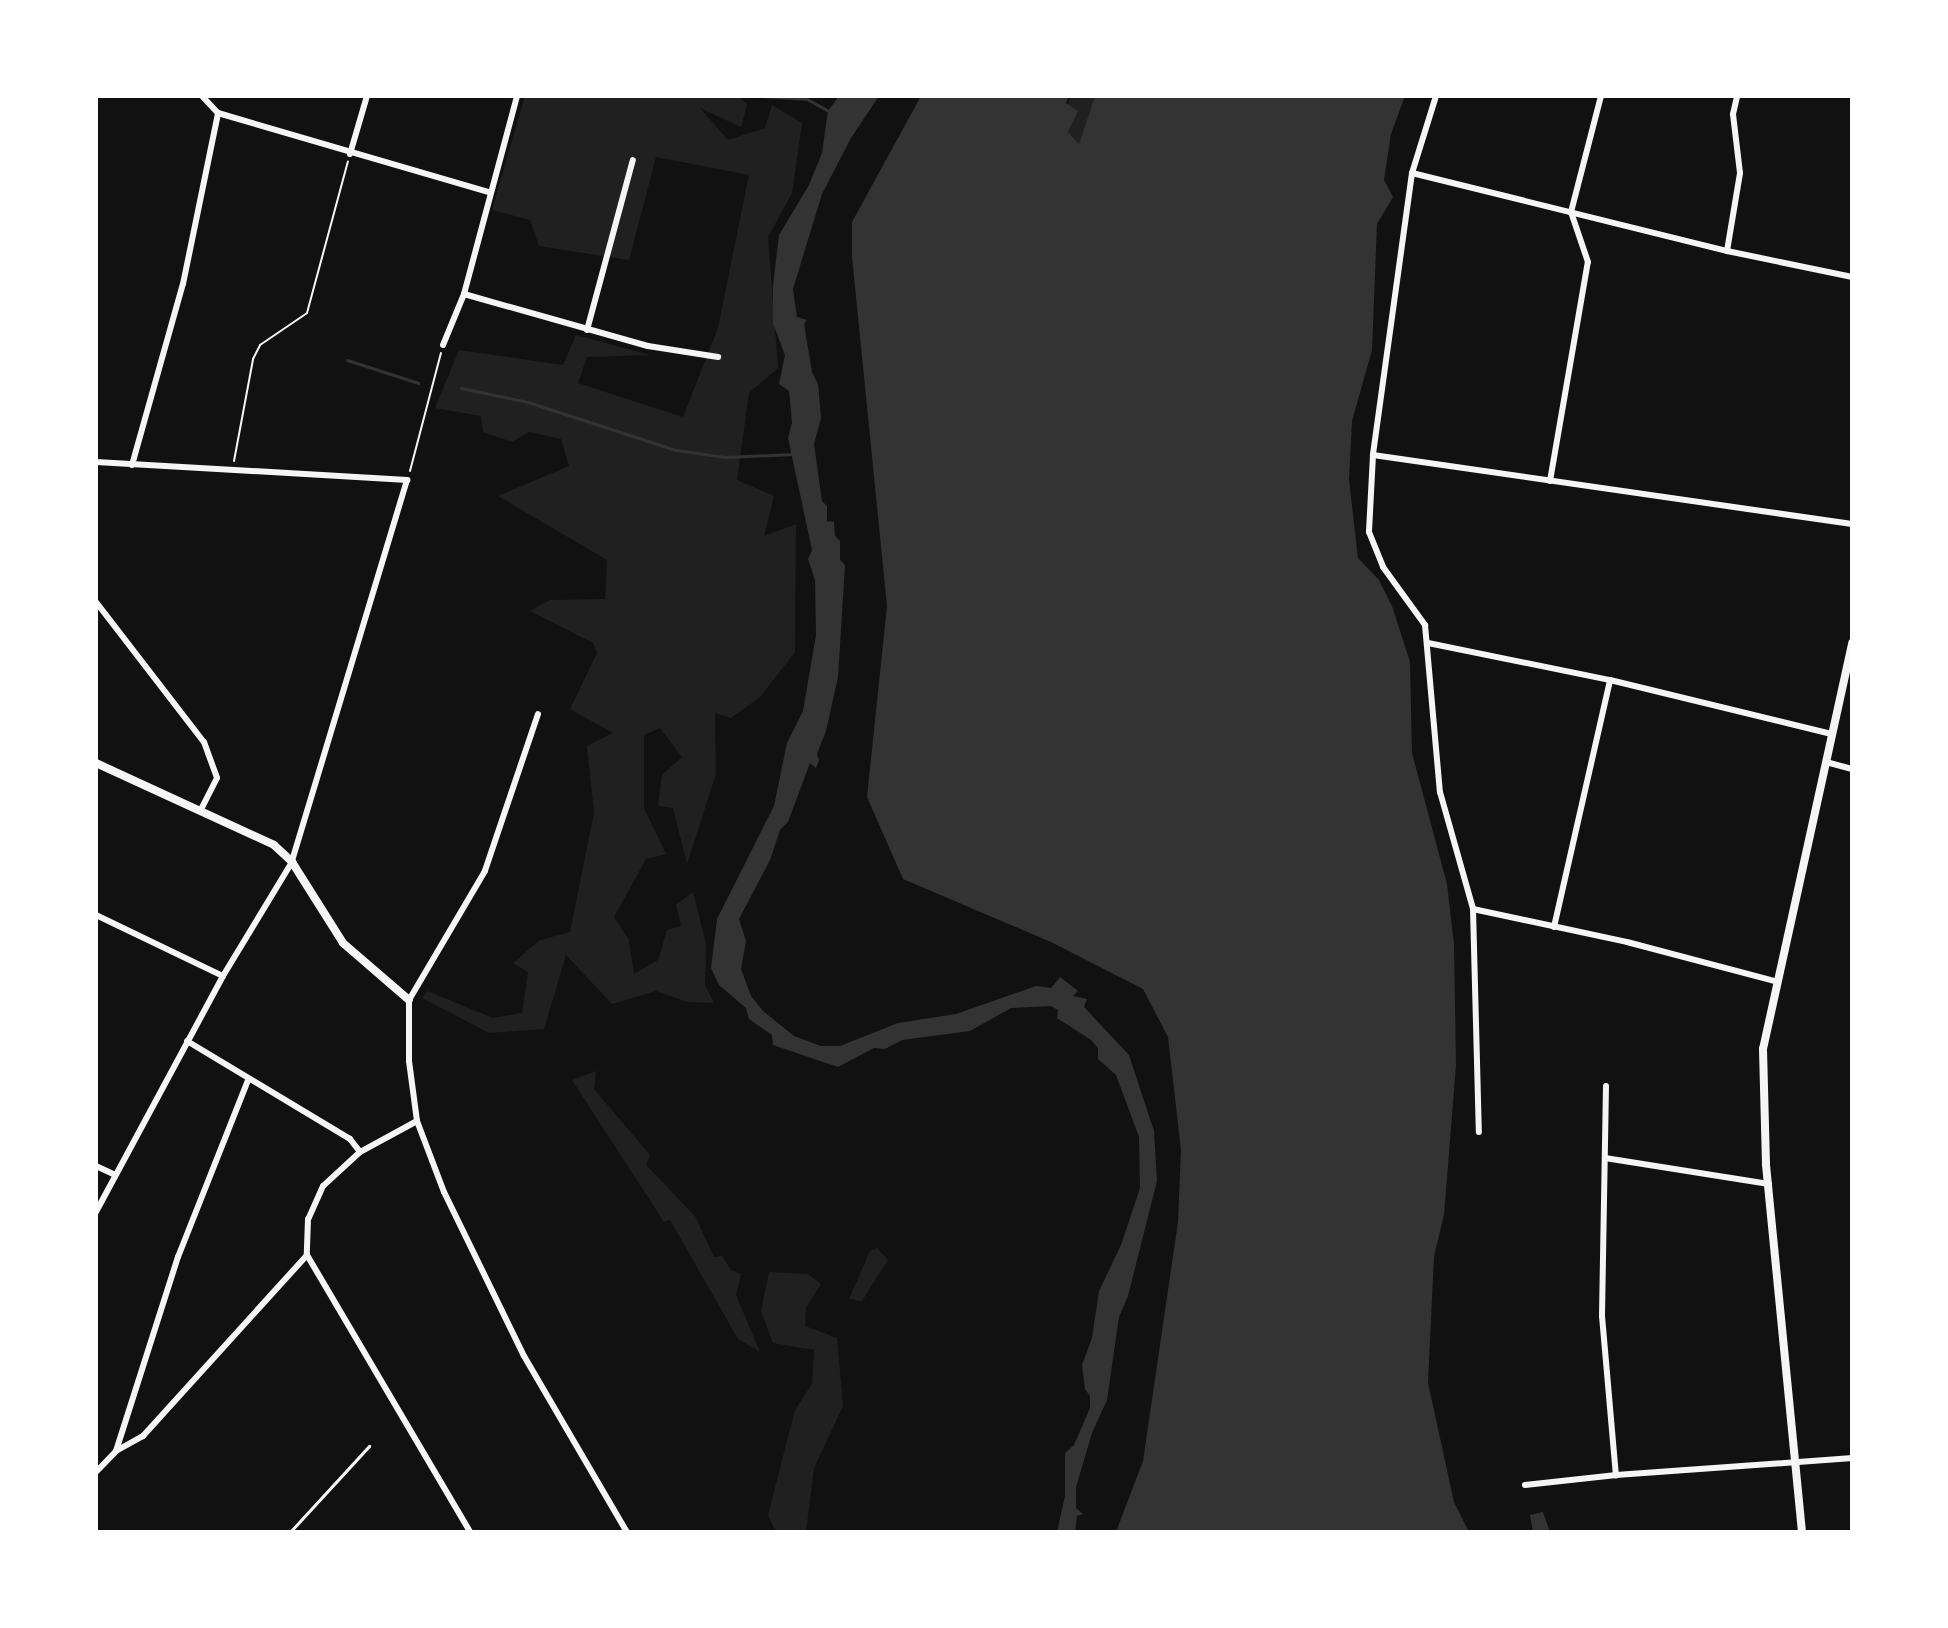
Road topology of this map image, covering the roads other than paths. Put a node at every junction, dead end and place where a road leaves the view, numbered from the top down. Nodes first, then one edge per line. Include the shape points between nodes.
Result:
1 (202, 96) edge
2 (367, 96) edge
3 (517, 96) edge
4 (1436, 96) edge
5 (1601, 96) edge
6 (1737, 96) edge
7 (218, 113) junction
8 (350, 154) junction
9 (633, 160) dead end
10 (1412, 173) junction
11 (491, 193) junction
12 (1571, 212) junction
13 (1727, 251) junction
14 (1852, 277) edge
15 (464, 294) junction
16 (587, 330) junction
17 (443, 345) road end
18 (718, 357) dead end
19 (1373, 455) junction
20 (96, 462) edge
21 (132, 465) junction
22 (1550, 481) junction
23 (1852, 524) edge
24 (96, 602) edge
25 (1428, 643) junction
26 (1852, 643) edge
27 (1610, 680) junction
28 (538, 714) dead end
29 (1832, 734) junction
30 (1826, 762) junction
31 (96, 763) edge
32 (1852, 769) edge
33 (201, 810) junction
34 (292, 862) junction
35 (1473, 909) junction
36 (96, 915) edge
37 (1554, 927) junction
38 (223, 976) junction
39 (1778, 982) junction
40 (409, 1000) junction
41 (187, 1041) junction
42 (248, 1080) junction
43 (1606, 1086) dead end
44 (417, 1121) junction
45 (1479, 1132) dead end
46 (360, 1152) junction
47 (1605, 1158) junction
48 (96, 1166) edge
49 (113, 1174) junction
50 (1769, 1184) junction
51 (96, 1212) edge
52 (307, 1255) junction
53 (369, 1446) dead end
54 (116, 1451) junction
55 (1852, 1458) edge
56 (1795, 1464) junction
57 (96, 1472) edge
58 (1616, 1475) junction
59 (1525, 1485) dead end
60 (290, 1532) edge
61 (470, 1532) edge
62 (627, 1532) edge
63 (1802, 1532) edge

1 - 7 street
2 - 8 street
3 - 11 street
4 - 10 street
5 - 12 street
6 - 13 street via 1733,114 1740,173
7 - 8 street
7 - 21 street via 183,284
8 - 11 street
9 - 16 street
10 - 12 street
10 - 19 street
11 - 15 street
12 - 13 street
12 - 22 street via 1588,262
13 - 14 street
15 - 16 street
15 - 17 street
16 - 18 street
19 - 22 street
19 - 25 street via 1369,532 1383,567 1425,625
20 - 21 street
21 - 34 street via 407,480
22 - 23 street
24 - 33 street via 204,742 217,778
25 - 27 street
25 - 35 street via 1440,792
26 - 29 street
27 - 29 street
27 - 37 street
28 - 40 street via 485,871
29 - 30 street
30 - 32 street
30 - 39 street
31 - 33 street
33 - 34 street via 274,845
34 - 38 street
34 - 40 street via 343,943
35 - 37 street
35 - 45 street
36 - 38 street
37 - 39 street
38 - 41 street
39 - 50 street via 1763,1049
40 - 44 street via 409,1061
41 - 42 street
41 - 49 street
42 - 46 street via 350,1139
42 - 54 street via 178,1257
43 - 47 street
44 - 46 street
44 - 62 street via 444,1192 524,1356
46 - 52 street via 323,1186 308,1219
47 - 50 street
47 - 58 street via 1602,1316
48 - 49 street
49 - 51 street
50 - 56 street
52 - 54 street via 143,1436
52 - 61 street
53 - 60 lane
54 - 57 street
55 - 56 street
56 - 58 street
56 - 63 street
58 - 59 street

